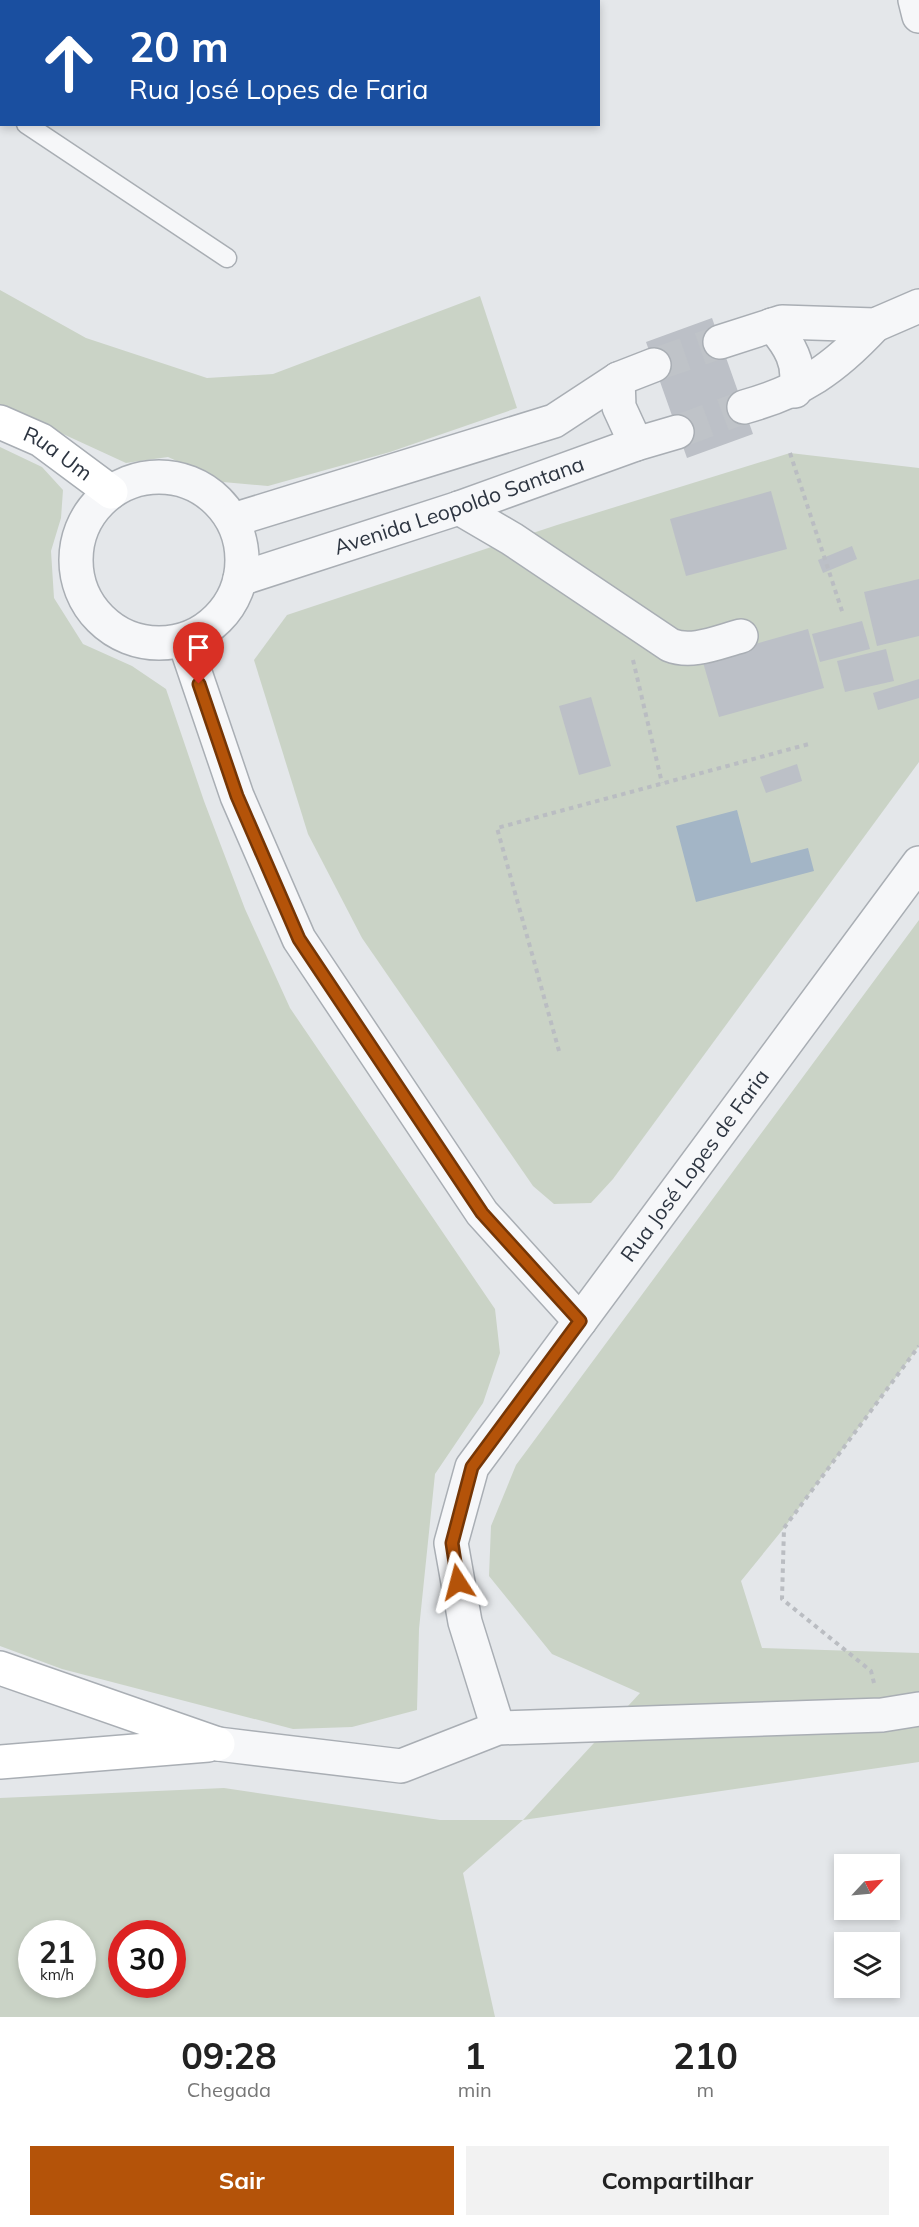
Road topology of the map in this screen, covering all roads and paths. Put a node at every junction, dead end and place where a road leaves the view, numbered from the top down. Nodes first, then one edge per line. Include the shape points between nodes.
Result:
1 (915, 0) edge
2 (919, 16) edge
3 (29, 126) edge
4 (227, 258) dead end
5 (919, 306) edge
6 (772, 325) junction
7 (859, 332) junction
8 (720, 342) tunnel mouth
9 (654, 365) tunnel mouth
10 (618, 379) junction
11 (795, 391) junction
12 (744, 407) tunnel mouth
13 (0, 422) edge
14 (677, 432) tunnel mouth
15 (636, 444) junction
16 (790, 453) dead end
17 (111, 492) junction
18 (459, 508) junction
19 (233, 520) junction
20 (240, 579) junction
21 (622, 613) junction
22 (843, 614) dead end
23 (741, 636) dead end
24 (184, 640) junction
25 (809, 744) dead end
26 (662, 783) junction
27 (919, 863) edge
28 (559, 1051) dead end
29 (580, 1321) junction
30 (919, 1346) edge
31 (0, 1668) edge
32 (919, 1709) edge
33 (882, 1715) junction
34 (498, 1728) junction
35 (218, 1744) junction
36 (0, 1762) edge

1 - 2 street
3 - 4 lane
5 - 7 street
6 - 7 street via 782,322
6 - 8 street
6 - 11 street via 793,352 798,378
7 - 11 street
9 - 10 street
10 - 15 street via 619,407
10 - 19 street via 554,421
11 - 12 street
13 - 17 street, Rua Um via 41,440
14 - 15 street, Avenida Leopoldo Santana
15 - 18 street, Avenida Leopoldo Santana
16 - 22 path
17 - 19 street via 133,481 157,477 181,480 203,489
17 - 24 street via 92,510 81,533 76,559 80,585 110,627 133,639 158,644
18 - 20 street, Avenida Leopoldo Santana
18 - 21 street
19 - 20 street via 242,552
20 - 24 street via 229,605 216,620
21 - 23 street via 681,650
21 - 26 path
24 - 29 street via 237,796 299,939 482,1213
25 - 26 path
26 - 28 path via 497,828
27 - 29 street, Rua José Lopes de Faria
29 - 34 street, Rua José Lopes de Faria via 472,1467 452,1543 465,1622
30 - 33 path via 784,1528 782,1599 871,1671
31 - 35 street
32 - 33 street
33 - 34 street
34 - 35 street via 401,1766
35 - 36 street

